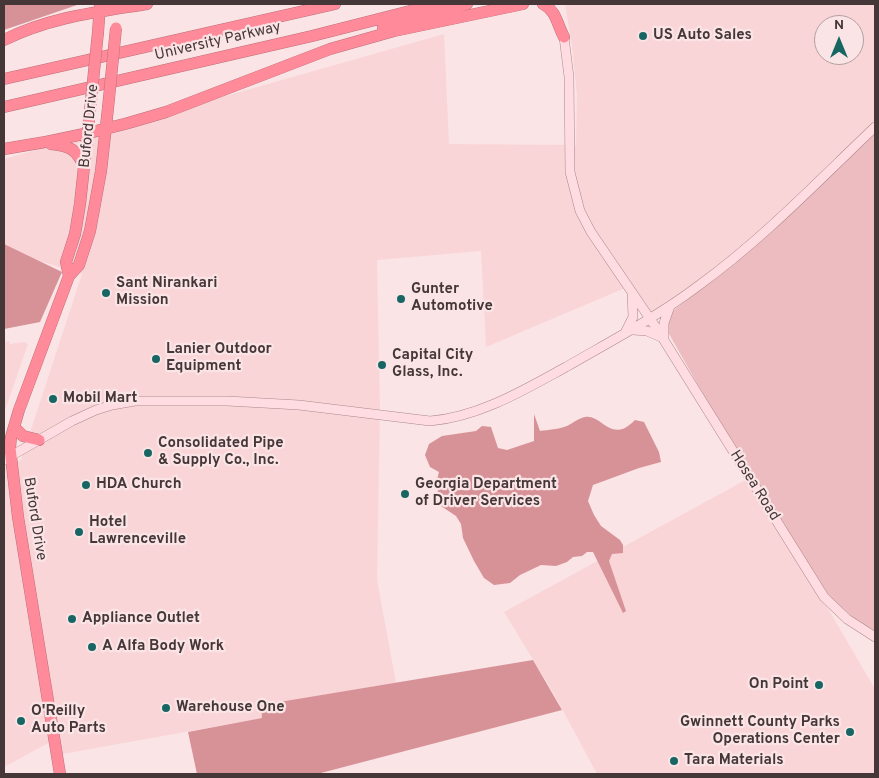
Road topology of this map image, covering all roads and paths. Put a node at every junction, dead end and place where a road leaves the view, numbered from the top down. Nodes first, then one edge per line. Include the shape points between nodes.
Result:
1 (147, 4) edge
2 (335, 4) edge
3 (438, 4) edge
4 (467, 4) edge
5 (523, 4) edge
6 (543, 4) edge
7 (97, 6) edge
8 (119, 6) edge
9 (564, 37) joint
10 (4, 40) edge
11 (330, 49) junction
12 (4, 79) edge
13 (4, 107) edge
14 (126, 124) junction
15 (875, 127) edge
16 (106, 128) junction
17 (88, 132) junction
18 (42, 142) junction
19 (4, 149) edge
20 (103, 153) junction
21 (84, 166) junction
22 (69, 276) junction
23 (632, 293) junction
24 (639, 304) junction
25 (669, 306) junction
26 (650, 319) junction
27 (627, 332) junction
28 (664, 340) junction
29 (14, 427) junction
30 (40, 440) junction
31 (7, 458) edge
32 (8, 478) edge
33 (875, 637) edge
34 (60, 774) edge

1 - 8 highway
2 - 12 highway, University Parkway
3 - 13 highway, University Parkway
4 - 11 highway via 374,30
5 - 11 highway via 394,31
6 - 9 highway via 554,13
7 - 8 highway
7 - 10 highway
7 - 17 highway, Buford Drive, bridge via 98,32
8 - 16 highway, Buford Drive, bridge
9 - 23 street, Hosea Road via 569,77 570,172 574,191 591,232
11 - 14 highway via 166,112
14 - 16 highway
14 - 20 highway
15 - 25 street via 746,248
16 - 17 highway
16 - 20 highway, Buford Drive
17 - 18 highway
17 - 21 highway, Buford Drive
18 - 19 highway
18 - 21 highway via 73,149
20 - 22 highway, Buford Drive via 88,235 79,265
21 - 22 highway, Buford Drive via 79,211 66,262
22 - 29 highway, Buford Drive
23 - 24 street, Hosea Road
23 - 27 street via 633,317
24 - 25 street via 653,308
24 - 26 street, Hosea Road
25 - 26 street
25 - 28 street
26 - 27 street
26 - 28 street, Hosea Road
27 - 28 street via 647,331
27 - 30 street via 546,378 476,412 446,420 413,420 299,405 134,401 112,405 81,417
28 - 33 street, Hosea Road via 824,597 847,619
29 - 30 highway via 29,439
29 - 31 highway, Buford Drive
30 - 31 street
31 - 32 highway, Buford Drive
32 - 34 highway, Buford Drive

